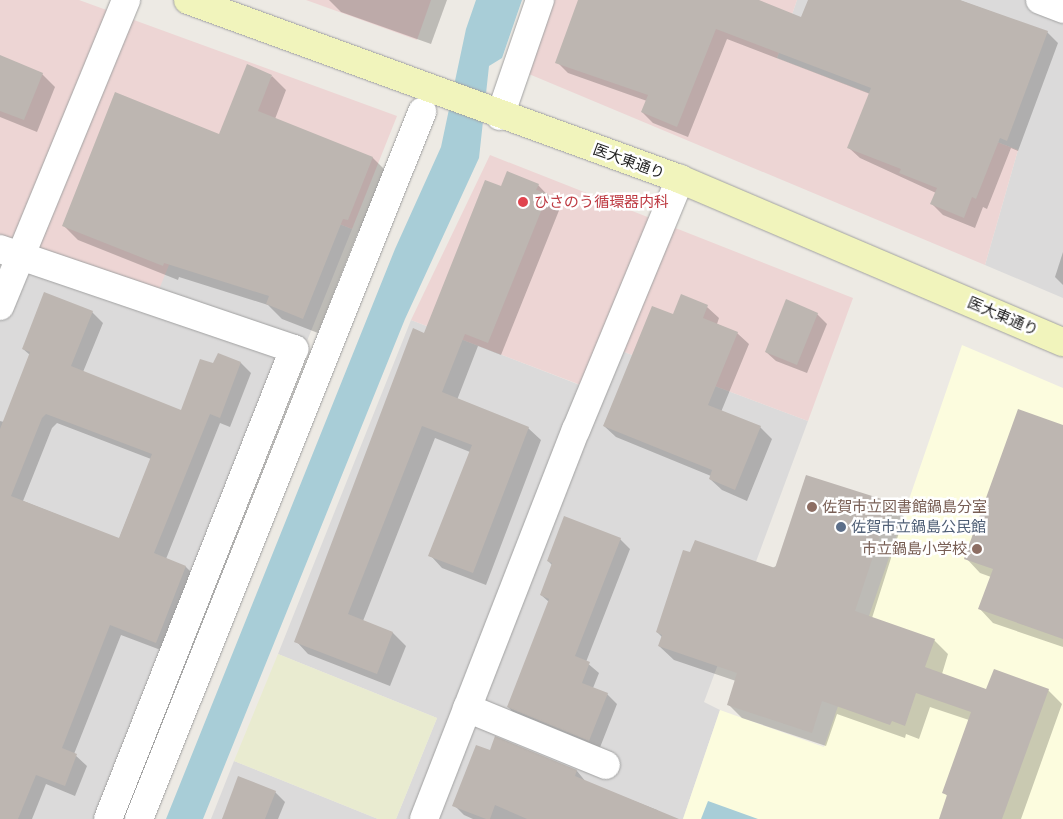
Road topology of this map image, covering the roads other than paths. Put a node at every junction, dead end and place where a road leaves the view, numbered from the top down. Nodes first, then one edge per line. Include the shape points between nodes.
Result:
1 (126, 0) edge
2 (188, 0) edge
3 (540, 0) edge
4 (1040, 0) edge
5 (1063, 8) edge
6 (422, 112) dead end
7 (496, 115) junction
8 (680, 179) junction
9 (10, 252) edge
10 (0, 306) edge
11 (1063, 342) edge
12 (467, 708) junction
13 (606, 765) dead end
14 (108, 819) edge
15 (139, 819) edge
16 (424, 819) edge

1 - 9 street
2 - 7 street, 医大東通り
3 - 7 street
4 - 5 street
6 - 15 street
7 - 8 street, 医大東通り
8 - 11 street, 医大東通り
8 - 12 street
9 - 10 street
9 - 14 street via 294,349
12 - 13 street
12 - 16 street

